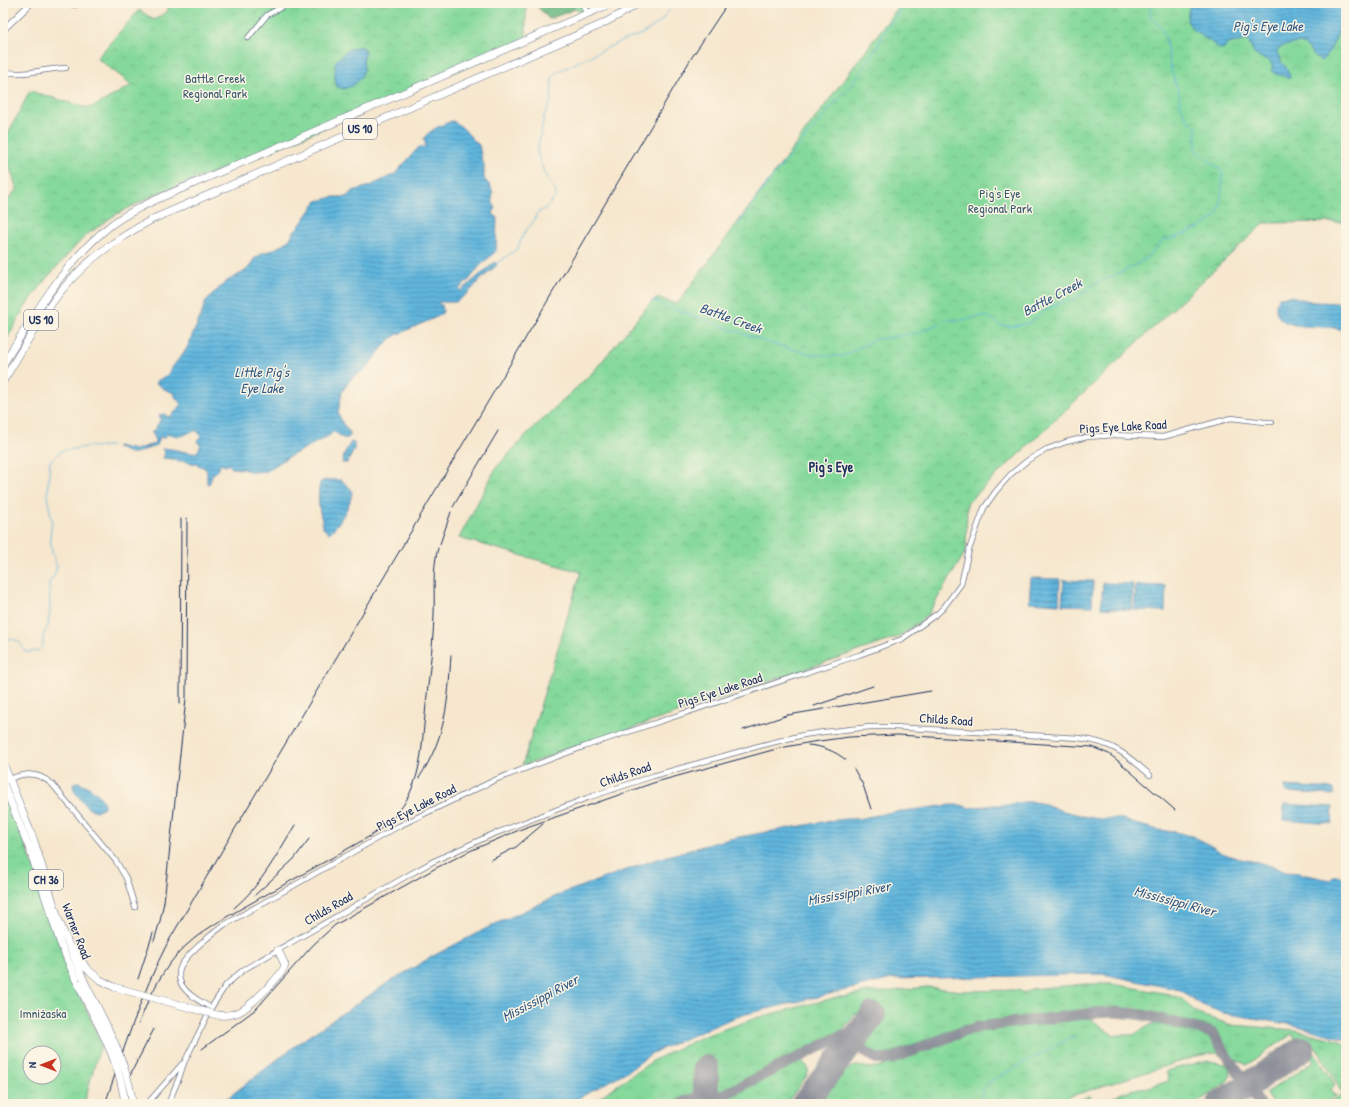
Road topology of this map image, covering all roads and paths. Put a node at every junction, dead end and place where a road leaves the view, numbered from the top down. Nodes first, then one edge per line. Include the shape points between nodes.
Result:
1 (31, 3) edge
2 (66, 3) edge
3 (289, 3) edge
4 (581, 3) edge
5 (612, 3) edge
6 (639, 3) edge
7 (75, 5) dead end
8 (588, 13) junction
9 (3, 30) edge
10 (248, 38) dead end
11 (66, 68) dead end
12 (3, 71) edge
13 (3, 364) edge
14 (3, 381) edge
15 (1272, 422) dead end
16 (3, 763) edge
17 (1150, 774) dead end
18 (5, 781) edge
19 (135, 907) dead end
20 (59, 921) junction
21 (278, 950) junction
22 (211, 1008) junction
23 (184, 1063) junction
24 (125, 1104) edge
25 (133, 1104) edge
26 (147, 1104) edge
27 (168, 1104) edge

1 - 9 street
2 - 7 street
3 - 10 street via 267,16
4 - 8 street
5 - 8 highway, US 10
6 - 14 highway, US 10 via 598,26 153,219 128,233 91,259 65,286
8 - 13 highway, US 10 via 131,212 99,235 67,268
11 - 12 street via 14,73
15 - 22 street, Pigs Eye Lake Road via 1230,418 1163,437 1086,437 1047,449 1011,474 996,491 984,508 969,550 961,584 938,613 902,639 583,747 497,779 399,826 224,925 209,936 182,964 179,974 184,990
16 - 18 highway, Warner Road / CH 36
17 - 21 street, Childs Road via 1111,746 1079,738 893,727 847,729 796,737 659,774 512,826 417,870
18 - 19 street via 23,774 36,775 52,784 116,861 126,878
18 - 20 highway, Warner Road / CH 36 via 34,841
18 - 24 highway, Warner Road / CH 36, bridge via 55,931 115,1060
20 - 21 highway, bridge via 86,968 99,979 114,987 217,1015 240,1012 280,974 285,965
20 - 25 highway, Warner Road / CH 36, bridge via 84,981 122,1059
21 - 22 street, Childs Road via 238,974 220,993
22 - 23 street, Childs Road
23 - 26 street, Childs Road
23 - 27 street, Childs Road

